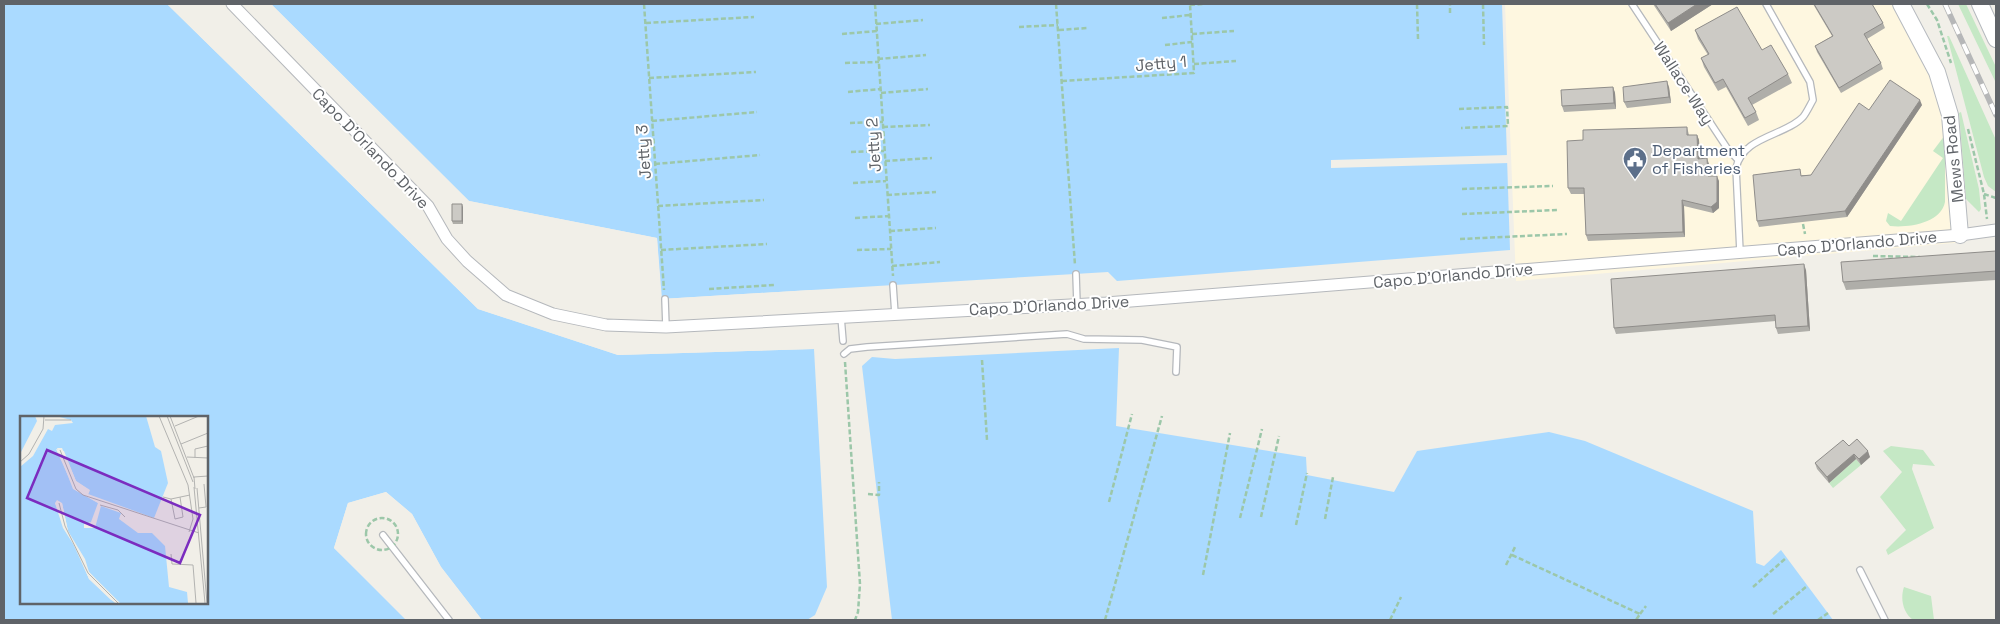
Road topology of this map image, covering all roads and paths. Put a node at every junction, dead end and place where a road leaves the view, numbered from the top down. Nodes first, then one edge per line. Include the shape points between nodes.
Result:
1 (232, 4) edge
2 (644, 4) edge
3 (875, 4) edge
4 (1056, 4) edge
5 (1190, 4) edge
6 (1203, 4) edge
7 (1417, 4) edge
8 (1450, 4) edge
9 (1483, 4) edge
10 (1632, 4) edge
11 (1766, 4) edge
12 (1901, 4) edge
13 (1980, 4) edge
14 (1450, 13) dead end
15 (1190, 15) junction
16 (754, 16) dead end
17 (1162, 18) dead end
18 (923, 20) dead end
19 (646, 22) junction
20 (876, 24) junction
21 (1058, 26) junction
22 (1019, 28) dead end
23 (1087, 28) dead end
24 (1058, 30) junction
25 (877, 31) junction
26 (1234, 31) dead end
27 (842, 34) dead end
28 (1192, 34) junction
29 (1418, 39) dead end
30 (1996, 39) edge
31 (1192, 42) junction
32 (1164, 45) dead end
33 (1484, 45) dead end
34 (926, 55) dead end
35 (879, 60) junction
36 (1236, 61) dead end
37 (845, 63) dead end
38 (1194, 64) junction
39 (756, 72) dead end
40 (649, 78) junction
41 (1062, 81) junction
42 (880, 89) junction
43 (928, 89) dead end
44 (848, 92) dead end
45 (881, 93) junction
46 (1459, 109) dead end
47 (757, 112) dead end
48 (652, 121) junction
49 (883, 122) junction
50 (850, 123) dead end
51 (930, 125) dead end
52 (883, 127) junction
53 (1461, 128) dead end
54 (884, 151) junction
55 (851, 152) dead end
56 (760, 155) dead end
57 (932, 158) dead end
58 (1738, 160) junction
59 (885, 161) junction
60 (656, 164) junction
61 (886, 181) junction
62 (853, 183) dead end
63 (1553, 186) dead end
64 (1462, 189) dead end
65 (936, 192) dead end
66 (1984, 194) dead end
67 (887, 195) junction
68 (1996, 198) edge
69 (764, 200) dead end
70 (658, 206) junction
71 (1557, 210) dead end
72 (1462, 214) dead end
73 (889, 216) junction
74 (855, 218) dead end
75 (1804, 224) edge
76 (936, 228) dead end
77 (1996, 230) edge
78 (890, 231) junction
79 (1567, 234) dead end
80 (1960, 235) junction
81 (1460, 239) dead end
82 (1807, 240) dead end
83 (767, 244) dead end
84 (891, 249) junction
85 (661, 250) junction
86 (857, 250) dead end
87 (1740, 252) junction
88 (1872, 256) dead end
89 (1922, 257) edge
90 (940, 262) dead end
91 (892, 266) junction
92 (1076, 274) joint
93 (774, 285) dead end
94 (893, 285) joint
95 (709, 289) dead end
96 (665, 299) joint
97 (1077, 304) junction
98 (895, 314) junction
99 (841, 317) junction
100 (666, 327) junction
101 (843, 341) dead end
102 (844, 354) joint
103 (982, 360) dead end
104 (1176, 372) dead end
105 (1132, 414) dead end
106 (1162, 416) dead end
107 (1262, 429) dead end
108 (1230, 433) dead end
109 (1279, 436) dead end
110 (988, 440) dead end
111 (1307, 473) dead end
112 (1333, 478) dead end
113 (879, 482) dead end
114 (868, 494) dead end
115 (1109, 502) dead end
116 (1261, 517) dead end
117 (1240, 518) dead end
118 (1325, 519) dead end
119 (1296, 525) dead end
120 (383, 535) dead end
121 (1516, 545) dead end
122 (1512, 555) junction
123 (1786, 558) dead end
124 (1506, 565) dead end
125 (1860, 570) dead end
126 (1202, 575) dead end
127 (1808, 586) dead end
128 (1754, 587) dead end
129 (1401, 597) dead end
130 (1646, 606) dead end
131 (1828, 613) dead end
132 (1640, 614) junction
133 (1773, 614) dead end
134 (449, 620) edge
135 (855, 620) edge
136 (1105, 620) edge
137 (1390, 620) edge
138 (1636, 620) edge
139 (1818, 620) edge
140 (1885, 620) edge

1 - 100 street, Capo D'Orlando Drive via 428,206 447,239 467,261 506,294 553,314 606,325
2 - 19 path, Jetty 3
3 - 20 path, Jetty 2
4 - 21 path
5 - 6 path
5 - 15 path, Jetty 1
7 - 29 path
8 - 14 path
9 - 33 path
10 - 58 lane, Wallace Way
11 - 58 lane via 1810,82 1813,100 1802,118 1744,151
12 - 80 street, Mews Road via 1937,72 1950,115
13 - 30 street
15 - 17 path
15 - 28 path, Jetty 1
16 - 19 path
18 - 20 path
19 - 40 path, Jetty 3
20 - 25 path, Jetty 2
21 - 22 path
21 - 24 path
23 - 24 path
24 - 41 path
25 - 27 path
25 - 35 path, Jetty 2
26 - 28 path
28 - 31 path, Jetty 1
31 - 32 path
31 - 38 path, Jetty 1
34 - 35 path
35 - 37 path
35 - 42 path, Jetty 2
36 - 38 path
38 - 41 path, Jetty 1 via 1194,73
39 - 40 path
40 - 48 path, Jetty 3
41 - 92 path
42 - 44 path
42 - 45 path, Jetty 2
43 - 45 path
45 - 49 path, Jetty 2
46 - 53 path via 1507,107 1508,115 1508,126
47 - 48 path
48 - 60 path, Jetty 3
49 - 50 path
49 - 52 path, Jetty 2
51 - 52 path
52 - 54 path, Jetty 2
54 - 55 path
54 - 59 path, Jetty 2
56 - 60 path
57 - 59 path
58 - 87 lane
59 - 61 path, Jetty 2
60 - 70 path, Jetty 3
61 - 62 path
61 - 67 path, Jetty 2
63 - 64 path
65 - 67 path
66 - 68 path
67 - 73 path, Jetty 2
69 - 70 path
70 - 85 path, Jetty 3
71 - 72 path
73 - 74 path
73 - 78 path, Jetty 2
75 - 82 path
76 - 78 path
77 - 80 street, Capo D'Orlando Drive
78 - 84 path, Jetty 2
79 - 81 path
80 - 87 street, Capo D'Orlando Drive
83 - 85 path
84 - 86 path
84 - 91 path, Jetty 2
85 - 96 path, Jetty 3
87 - 97 street, Capo D'Orlando Drive
88 - 89 path
90 - 91 path
91 - 94 path, Jetty 2
92 - 97 lane
93 - 95 path
94 - 98 lane
96 - 100 lane
97 - 98 street, Capo D'Orlando Drive
98 - 99 street, Capo D'Orlando Drive
99 - 100 street, Capo D'Orlando Drive
99 - 101 lane
102 - 104 lane via 867,347 1067,334 1084,339 1142,340 1177,347
102 - 135 path via 860,584
103 - 110 path
105 - 115 path
106 - 136 path
107 - 117 path
108 - 126 path
109 - 116 path
111 - 119 path
112 - 118 path
113 - 114 path via 879,494
120 - 134 lane
121 - 122 path
122 - 124 path
122 - 132 path
123 - 128 path
125 - 140 lane
127 - 133 path
129 - 137 path
130 - 132 path
131 - 139 path
132 - 138 path

